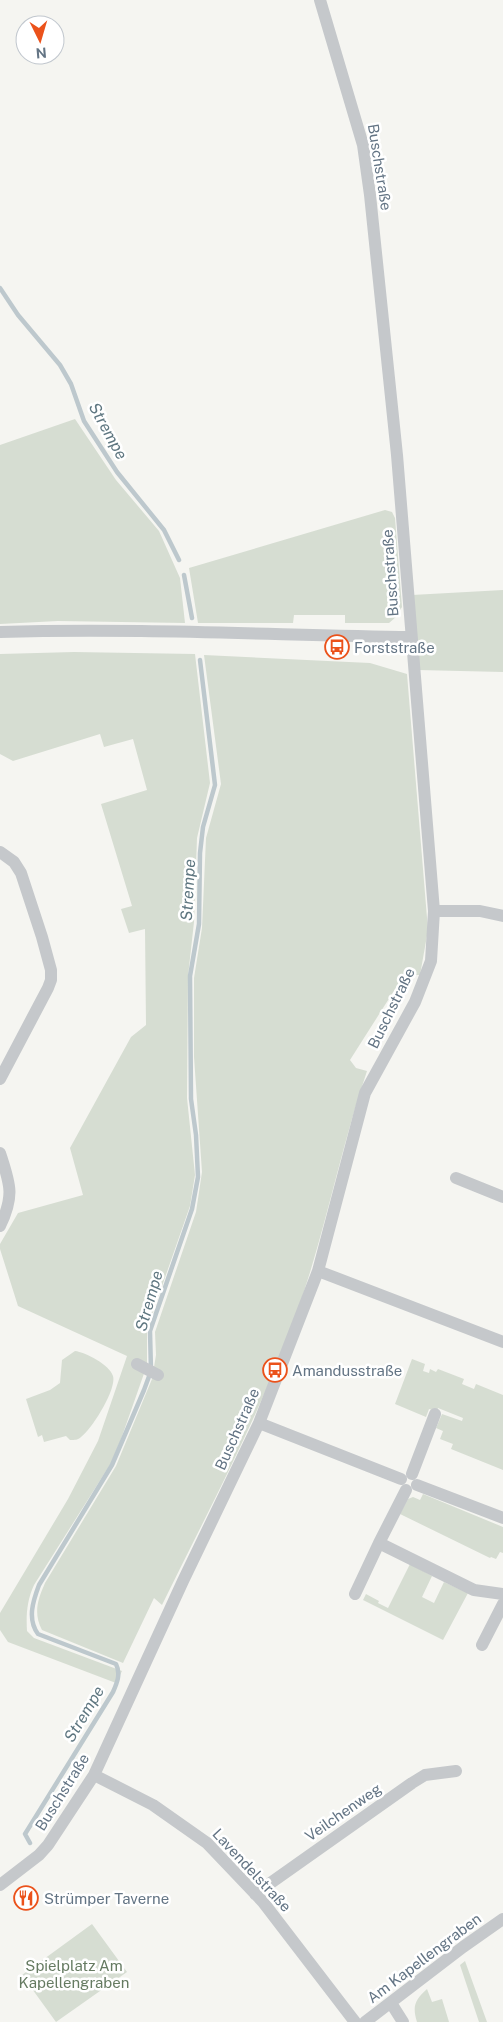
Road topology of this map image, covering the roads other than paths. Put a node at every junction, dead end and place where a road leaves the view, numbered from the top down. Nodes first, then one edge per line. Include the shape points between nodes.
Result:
1 (320, 0) edge
2 (0, 632) edge
3 (411, 637) junction
4 (0, 852) edge
5 (434, 911) junction
6 (503, 916) edge
7 (0, 1079) edge
8 (0, 1153) edge
9 (456, 1178) dead end
10 (503, 1197) edge
11 (0, 1226) edge
12 (318, 1271) junction
13 (503, 1342) edge
14 (137, 1364) dead end
15 (158, 1375) dead end
16 (435, 1414) dead end
17 (259, 1423) junction
18 (409, 1482) junction
19 (503, 1518) edge
20 (379, 1543) junction
21 (355, 1594) dead end
22 (503, 1594) edge
23 (503, 1604) edge
24 (482, 1645) dead end
25 (456, 1771) dead end
26 (94, 1775) junction
27 (0, 1885) edge
28 (255, 1894) junction
29 (503, 1919) edge
30 (391, 2003) junction
31 (355, 2022) edge
32 (366, 2022) edge
33 (403, 2022) edge

1 - 3 street, Buschstraße via 363,145 397,454
2 - 3 street via 149,630
3 - 5 street, Buschstraße
4 - 7 street via 14,862 21,873 51,970 48,988
5 - 6 street
5 - 12 street, Buschstraße via 431,961 415,1002 365,1093
8 - 11 street via 9,1180 10,1196
9 - 10 street
12 - 13 street
12 - 17 street, Buschstraße
14 - 15 street
16 - 18 street
17 - 18 street
17 - 26 street, Buschstraße
18 - 19 street
18 - 20 street
20 - 21 street
20 - 22 street via 474,1590
23 - 24 street
25 - 28 street, Veilchenweg via 425,1775
26 - 27 street, Buschstraße via 48,1845
26 - 28 street, Lavendelstraße via 153,1804 207,1843
28 - 31 street, Lavendelstraße
29 - 30 street, Am Kapellengraben
30 - 32 street, Am Kapellengraben
30 - 33 street

